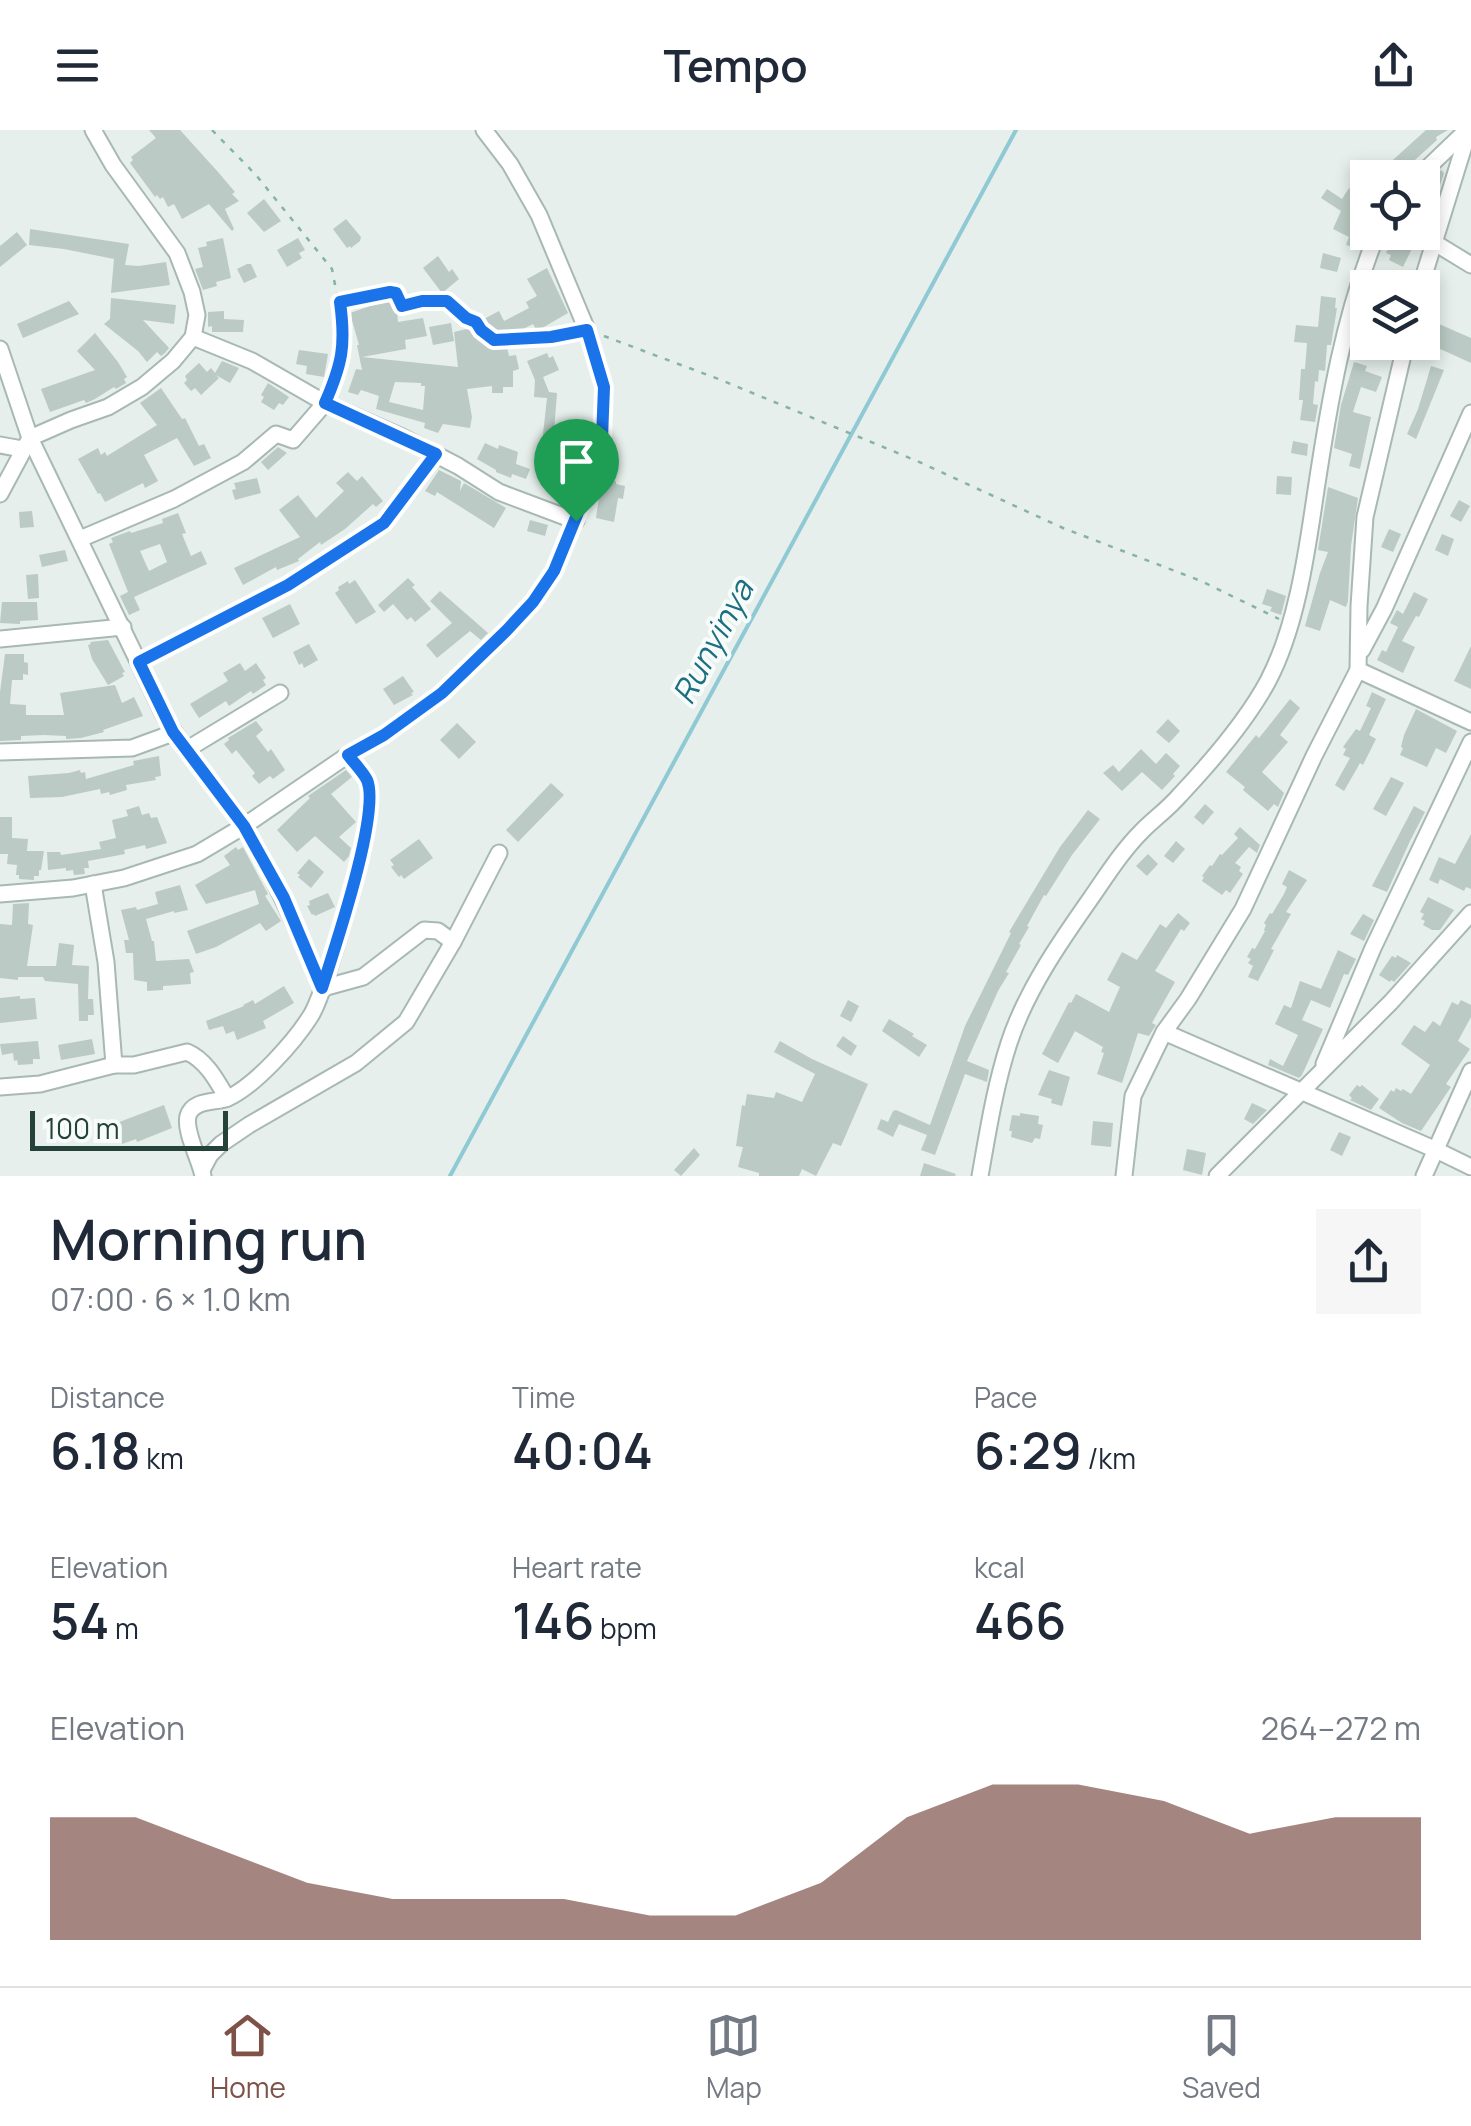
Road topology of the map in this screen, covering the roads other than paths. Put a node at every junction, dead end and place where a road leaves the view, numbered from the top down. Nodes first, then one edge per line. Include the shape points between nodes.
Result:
1 (93, 130) edge
2 (484, 130) edge
3 (1468, 130) edge
4 (1437, 160) edge
5 (1440, 226) edge
6 (1440, 246) edge
7 (1371, 250) edge
8 (1471, 265) edge
9 (194, 337) junction
10 (0, 349) edge
11 (1402, 360) edge
12 (325, 403) junction
13 (1471, 414) edge
14 (26, 443) junction
15 (0, 446) edge
16 (436, 454) junction
17 (0, 494) edge
18 (576, 521) junction
19 (80, 538) junction
20 (122, 627) junction
21 (0, 639) edge
22 (1359, 661) junction
23 (139, 662) junction
24 (280, 693) dead end
25 (1471, 722) edge
26 (173, 732) junction
27 (1471, 742) edge
28 (186, 750) junction
29 (0, 752) edge
30 (348, 755) junction
31 (244, 826) junction
32 (499, 853) dead end
33 (93, 884) junction
34 (0, 894) edge
35 (1471, 913) edge
36 (454, 942) junction
37 (322, 988) junction
38 (1164, 1032) junction
39 (114, 1065) junction
40 (1471, 1071) edge
41 (1321, 1072) junction
42 (0, 1087) edge
43 (1301, 1093) junction
44 (227, 1098) junction
45 (1434, 1149) junction
46 (1471, 1167) edge
47 (202, 1173) edge
48 (980, 1176) edge
49 (1124, 1176) edge
50 (1216, 1176) edge
51 (1424, 1176) edge

1 - 9 street via 177,253 197,315
2 - 18 street via 539,216 604,387 602,438
3 - 4 street
3 - 5 street
6 - 8 street
7 - 48 street via 1329,412 1306,559 1268,680 1239,726 1122,854 1033,989 994,1094
9 - 12 street
9 - 14 street via 142,386
10 - 14 street
11 - 22 street via 1366,516
12 - 16 street
12 - 19 street via 293,440 276,434 243,462 174,500
13 - 22 street
14 - 15 street
14 - 17 street
14 - 19 street
16 - 18 street via 500,492
16 - 23 street via 384,523 288,585
18 - 30 street via 554,571 507,630 442,693
19 - 20 street
20 - 21 street
20 - 23 street
22 - 25 street
22 - 38 street via 1243,910
23 - 26 street
24 - 28 street
26 - 28 street
26 - 29 street via 132,748
27 - 41 street
28 - 31 street
30 - 31 street
30 - 37 street via 368,782 370,816
31 - 33 street via 197,854
31 - 37 street
32 - 36 street
33 - 34 street
33 - 39 street
35 - 41 street
36 - 37 street via 424,930 362,977
36 - 47 street via 406,1022 356,1063 220,1144
37 - 44 street via 312,1015 270,1067
38 - 43 street
38 - 49 street via 1133,1096
39 - 42 street
39 - 44 street via 194,1054
40 - 45 street
41 - 43 street
43 - 45 street
43 - 50 street
44 - 47 street via 204,1103 187,1118
45 - 46 street
45 - 51 street

